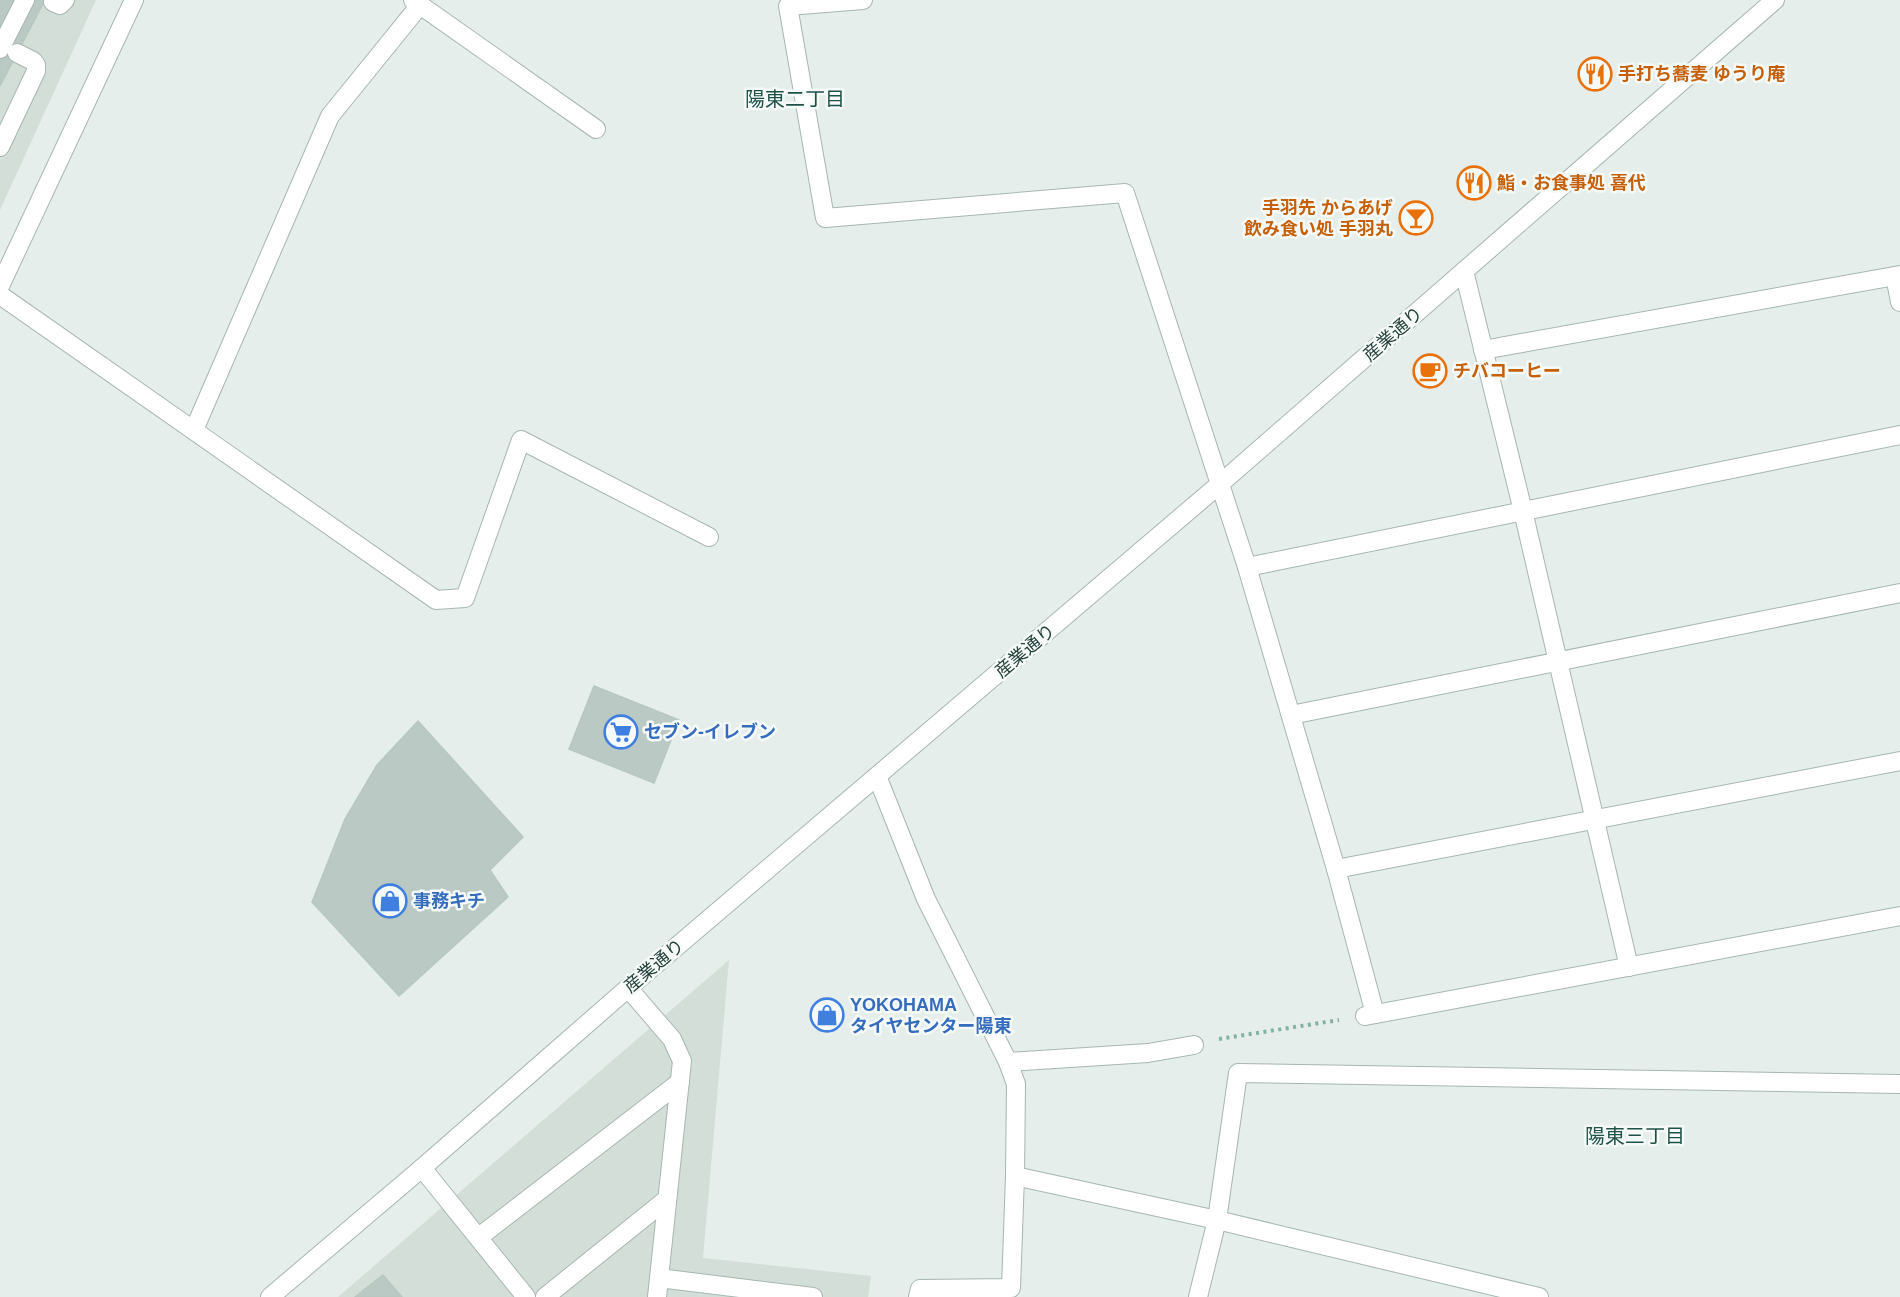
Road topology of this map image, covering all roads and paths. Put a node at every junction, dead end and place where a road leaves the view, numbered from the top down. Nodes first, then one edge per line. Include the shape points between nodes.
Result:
1 (25, 0) edge
2 (134, 0) edge
3 (863, 0) edge
4 (1774, 0) edge
5 (416, 3) edge
6 (9, 51) edge
7 (596, 129) dead end
8 (0, 147) edge
9 (1464, 271) junction
10 (1897, 275) edge
11 (0, 286) edge
12 (0, 295) edge
13 (1900, 302) edge
14 (1483, 350) junction
15 (194, 430) junction
16 (1900, 435) edge
17 (1221, 483) junction
18 (1523, 511) junction
19 (709, 537) dead end
20 (1247, 567) junction
21 (1900, 593) edge
22 (1558, 660) junction
23 (1291, 715) junction
24 (1900, 761) edge
25 (877, 776) junction
26 (1595, 820) junction
27 (1336, 869) junction
28 (1900, 916) edge
29 (1629, 967) junction
30 (628, 988) junction
31 (1369, 1015) junction
32 (1194, 1046) joint
33 (1008, 1062) junction
34 (680, 1082) junction
35 (1900, 1084) edge
36 (422, 1168) junction
37 (1015, 1176) junction
38 (667, 1199) junction
39 (1217, 1220) junction
40 (478, 1237) junction
41 (659, 1278) junction
42 (270, 1297) edge
43 (526, 1297) edge
44 (545, 1297) edge
45 (657, 1297) edge
46 (813, 1297) edge
47 (918, 1297) edge
48 (1198, 1297) edge
49 (1539, 1297) edge

1 - 6 street
2 - 11 street
3 - 17 street via 788,6 825,218 1125,193
4 - 9 street, 産業通り
5 - 7 street
5 - 15 street via 330,116
6 - 8 street via 33,61 36,71
9 - 14 street
9 - 17 street, 産業通り
10 - 13 street
10 - 14 street
12 - 15 street
14 - 18 street
15 - 19 street via 436,600 465,598 521,440
16 - 18 street
17 - 20 street
17 - 25 street, 産業通り
18 - 20 street
18 - 22 street
20 - 23 street
21 - 22 street
22 - 23 street
22 - 26 street
23 - 27 street
24 - 26 street
25 - 30 street, 産業通り
25 - 33 street via 926,900
26 - 27 street
26 - 29 street
27 - 31 street
28 - 29 street
29 - 31 street
30 - 34 street via 672,1039 682,1062
30 - 36 street, 産業通り
31 - 32 path via 1232,1035
32 - 33 street via 1148,1053
33 - 37 street via 1016,1084
34 - 38 street
34 - 40 street
35 - 39 street via 1238,1074
36 - 40 street
36 - 42 street, 産業通り
37 - 39 street
37 - 47 street via 1011,1288 920,1289
38 - 41 street
38 - 44 street
39 - 48 street
39 - 49 street
40 - 43 street
41 - 45 street
41 - 46 street

